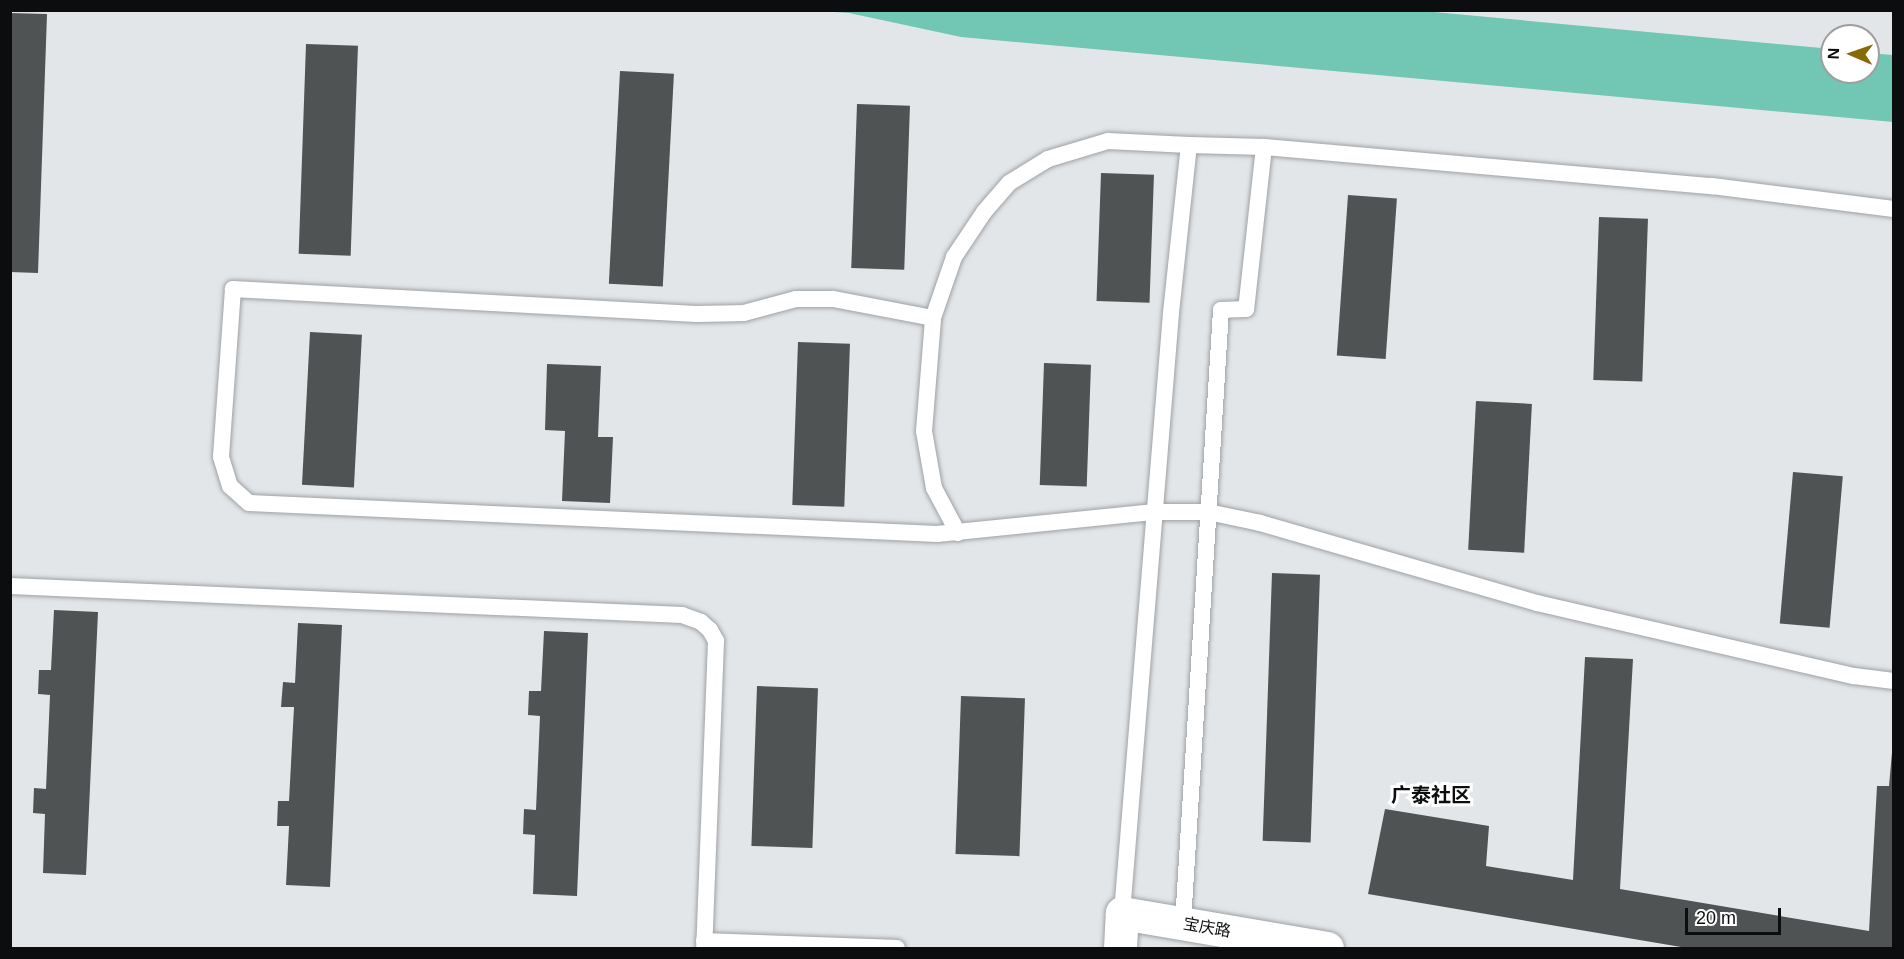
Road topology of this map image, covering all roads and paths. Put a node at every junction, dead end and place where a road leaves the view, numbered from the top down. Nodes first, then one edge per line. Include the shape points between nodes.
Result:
1 (1189, 145) junction
2 (1264, 147) junction
3 (1893, 209) edge
4 (933, 318) junction
5 (1155, 512) junction
6 (1208, 512) junction
7 (958, 532) junction
8 (10, 586) edge
9 (1893, 681) edge
10 (1122, 913) junction
11 (1182, 936) edge
12 (704, 945) edge
13 (897, 948) edge
14 (1120, 948) edge
15 (1327, 948) edge

1 - 2 lane
1 - 4 lane via 1108,141 1048,159 1009,183 954,257
1 - 5 lane
2 - 3 lane via 1712,186
2 - 6 lane via 1246,309 1221,310
4 - 7 lane via 924,431 934,488
4 - 7 lane via 833,299 796,299 744,313 696,314 233,289 221,457 230,486 249,503
5 - 6 lane
5 - 7 lane
5 - 10 lane
6 - 9 lane via 1260,523 1537,603 1854,676
6 - 11 lane
8 - 12 lane via 682,615 701,622 716,641
10 - 11 main road, 宝庆路
10 - 14 main road
11 - 15 main road, 宝庆路
12 - 13 lane

